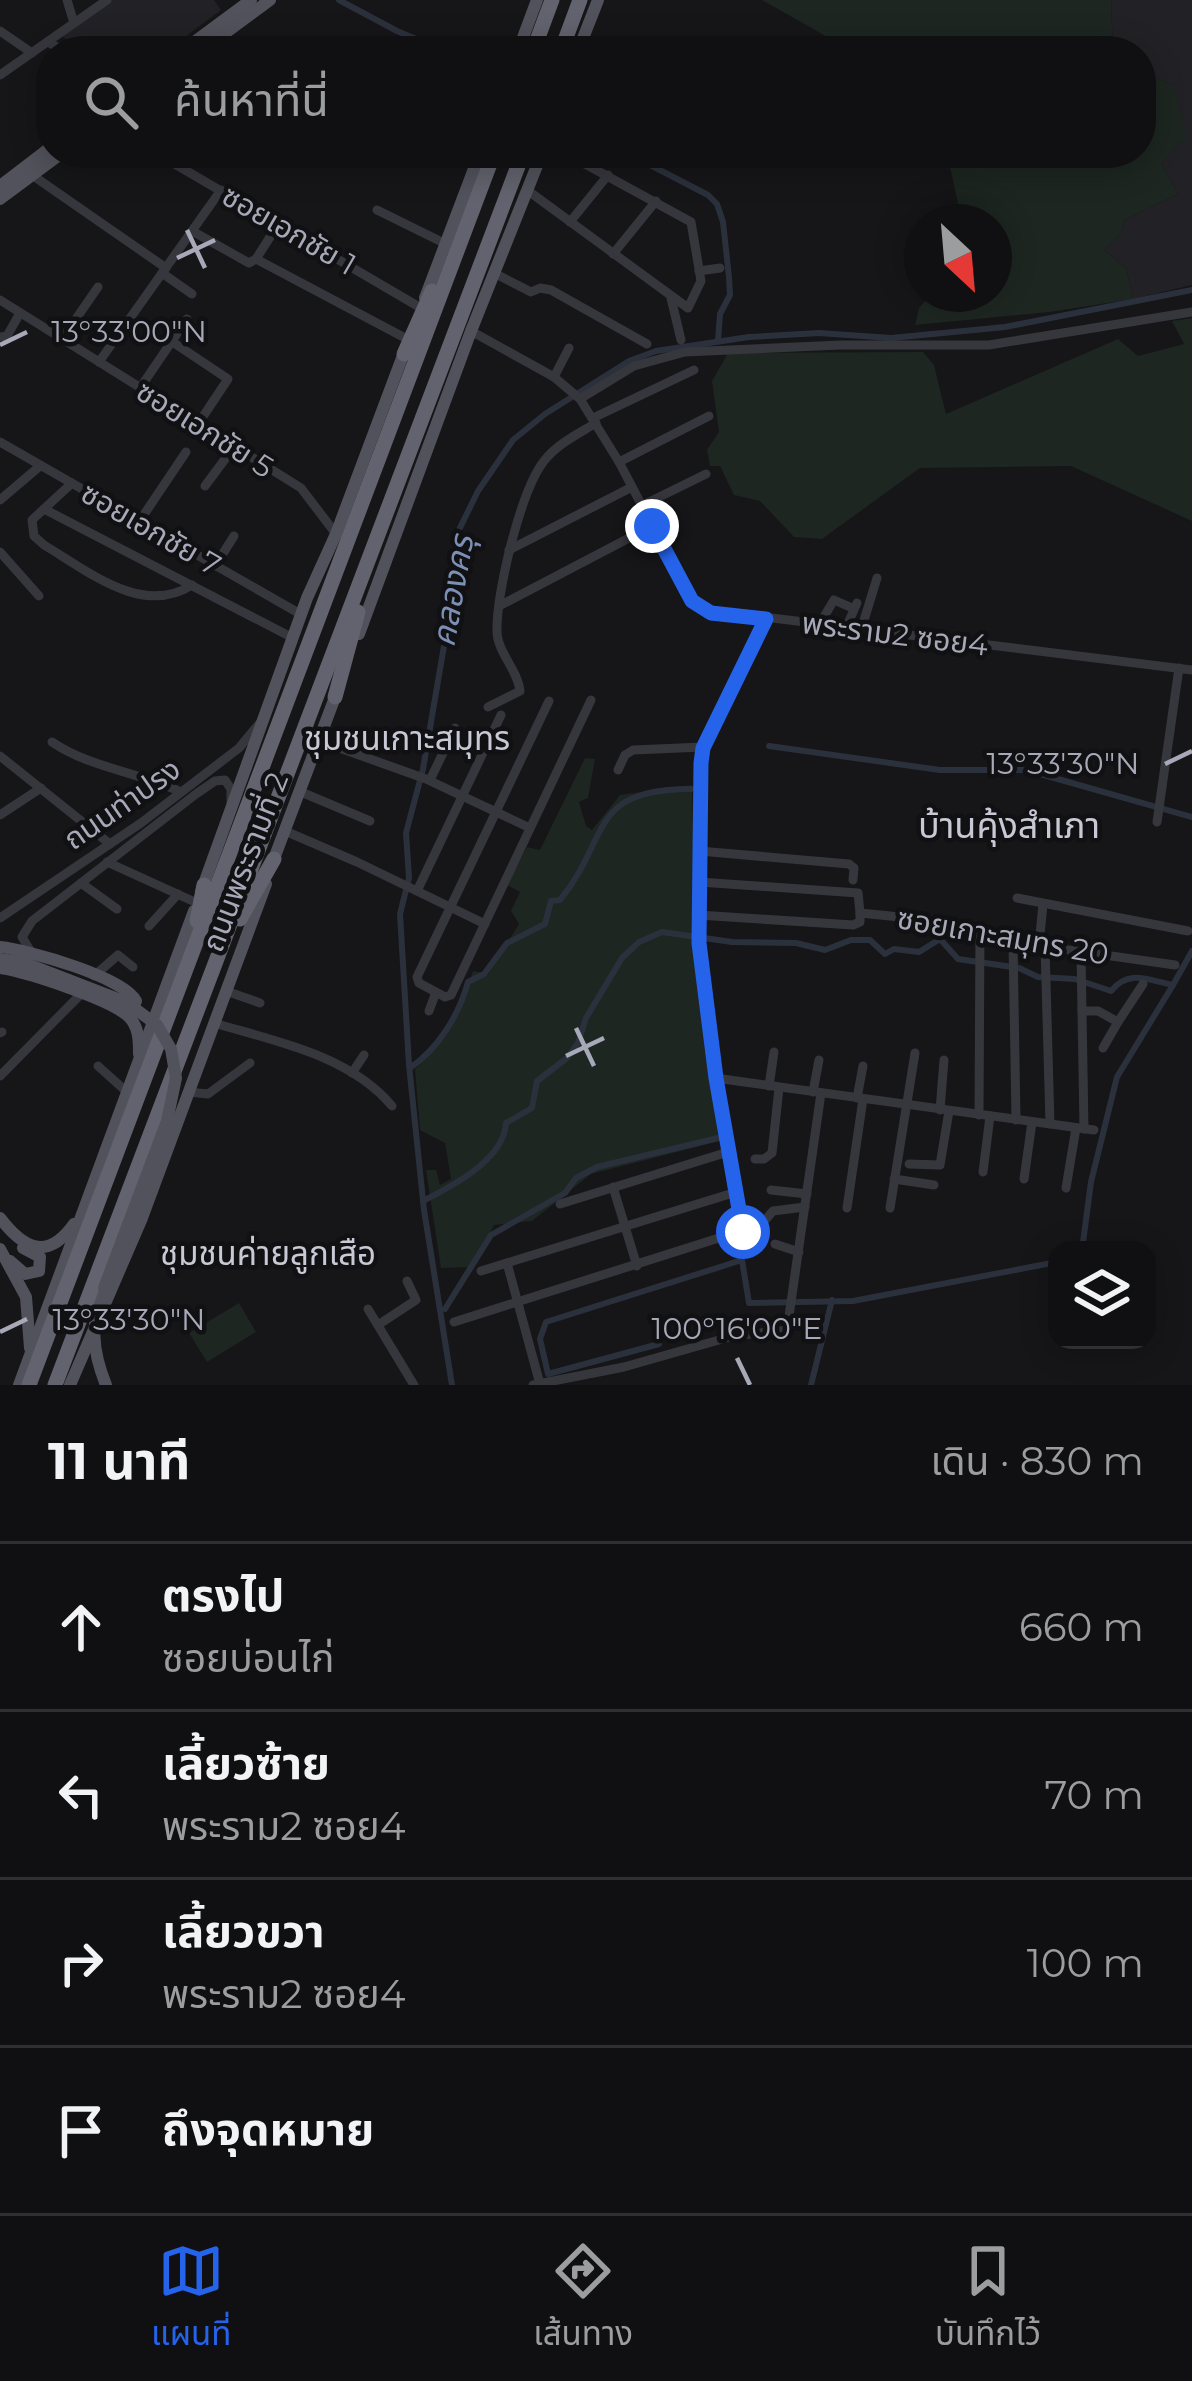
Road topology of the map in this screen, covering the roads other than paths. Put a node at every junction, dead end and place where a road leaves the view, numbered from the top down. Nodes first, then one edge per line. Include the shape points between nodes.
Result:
1 (68, 0) edge
2 (106, 0) edge
3 (251, 0) edge
4 (270, 0) edge
5 (520, 0) edge
6 (552, 0) edge
7 (580, 0) edge
8 (598, 0) edge
9 (536, 4) edge
10 (74, 23) junction
11 (0, 31) edge
12 (56, 36) edge
13 (202, 36) edge
14 (221, 36) edge
15 (524, 36) edge
16 (539, 36) edge
17 (567, 36) edge
18 (584, 36) edge
19 (36, 50) edge
20 (32, 53) junction
21 (0, 75) edge
22 (36, 163) edge
23 (36, 167) edge
24 (182, 168) edge
25 (474, 168) edge
26 (486, 168) edge
27 (487, 168) edge
28 (517, 168) edge
29 (536, 168) edge
30 (595, 168) edge
31 (29, 171) junction
32 (608, 175) junction
33 (0, 186) edge
34 (220, 190) junction
35 (527, 190) junction
36 (0, 199) edge
37 (656, 201) junction
38 (377, 210) dead end
39 (570, 222) junction
40 (279, 223) junction
41 (192, 231) junction
42 (446, 244) junction
43 (613, 254) junction
44 (256, 259) junction
45 (720, 268) dead end
46 (164, 271) junction
47 (699, 271) junction
48 (494, 273) junction
49 (98, 287) dead end
50 (192, 294) dead end
51 (671, 298) junction
52 (0, 300) edge
53 (421, 308) junction
54 (1192, 312) edge
55 (20, 313) junction
56 (187, 319) dead end
57 (470, 331) junction
58 (0, 337) edge
59 (62, 339) junction
60 (681, 340) dead end
61 (171, 341) junction
62 (647, 344) dead end
63 (405, 347) junction
64 (569, 348) dead end
65 (99, 362) junction
66 (694, 370) dead end
67 (554, 377) junction
68 (140, 388) junction
69 (579, 398) junction
70 (709, 416) dead end
71 (595, 421) junction
72 (199, 424) junction
73 (0, 442) edge
74 (234, 447) junction
75 (186, 452) dead end
76 (619, 462) junction
77 (40, 466) junction
78 (706, 474) dead end
79 (72, 483) junction
80 (205, 486) dead end
81 (632, 487) junction
82 (0, 500) edge
83 (641, 506) junction
84 (44, 508) junction
85 (139, 522) junction
86 (384, 523) junction
87 (652, 526) junction
88 (336, 534) junction
89 (233, 536) dead end
90 (509, 550) junction
91 (0, 552) edge
92 (215, 566) junction
93 (878, 578) dead end
94 (192, 585) junction
95 (39, 596) dead end
96 (501, 605) junction
97 (302, 615) junction
98 (766, 619) junction
99 (818, 625) junction
100 (846, 628) junction
101 (861, 630) junction
102 (293, 638) junction
103 (1178, 668) junction
104 (1192, 670) edge
105 (335, 697) junction
106 (591, 700) dead end
107 (549, 701) dead end
108 (488, 706) dead end
109 (501, 715) dead end
110 (262, 718) junction
111 (455, 728) dead end
112 (52, 742) dead end
113 (320, 742) junction
114 (703, 748) junction
115 (0, 756) edge
116 (618, 770) dead end
117 (425, 778) junction
118 (41, 788) junction
119 (301, 791) junction
120 (181, 792) junction
121 (462, 796) junction
122 (231, 802) junction
123 (495, 812) junction
124 (0, 815) edge
125 (1158, 820) dead end
126 (370, 821) dead end
127 (530, 827) junction
128 (285, 831) junction
129 (110, 844) junction
130 (699, 851) junction
131 (274, 859) junction
132 (107, 862) junction
133 (854, 880) dead end
134 (699, 882) junction
135 (81, 883) junction
136 (204, 885) junction
137 (411, 888) junction
138 (178, 894) junction
139 (1017, 898) dead end
140 (197, 903) junction
141 (1043, 904) junction
142 (450, 908) junction
143 (117, 909) dead end
144 (860, 913) junction
145 (698, 915) junction
146 (0, 918) edge
147 (485, 924) junction
148 (149, 926) dead end
149 (980, 929) junction
150 (1188, 931) dead end
151 (1013, 942) junction
152 (1042, 946) junction
153 (0, 947) edge
154 (1081, 952) junction
155 (40, 956) junction
156 (0, 959) edge
157 (1175, 964) dead end
158 (133, 967) dead end
159 (0, 968) edge
160 (186, 971) junction
161 (94, 976) junction
162 (1143, 984) dead end
163 (226, 991) junction
164 (203, 992) junction
165 (436, 992) junction
166 (81, 994) junction
167 (260, 1003) dead end
168 (119, 1010) junction
169 (429, 1011) dead end
170 (1082, 1011) junction
171 (1118, 1022) junction
172 (214, 1023) junction
173 (1103, 1048) dead end
174 (774, 1052) dead end
175 (915, 1053) dead end
176 (364, 1055) dead end
177 (818, 1060) dead end
178 (944, 1060) dead end
179 (139, 1064) junction
180 (250, 1064) dead end
181 (98, 1066) dead end
182 (863, 1066) dead end
183 (352, 1073) junction
184 (0, 1076) edge
185 (716, 1078) junction
186 (774, 1087) junction
187 (188, 1092) junction
188 (817, 1092) junction
189 (128, 1093) junction
190 (860, 1099) junction
191 (907, 1105) junction
192 (392, 1106) dead end
193 (944, 1110) junction
194 (984, 1116) junction
195 (1016, 1120) junction
196 (1032, 1122) junction
197 (1050, 1124) junction
198 (1085, 1129) junction
199 (728, 1152) junction
200 (754, 1159) dead end
201 (909, 1164) dead end
202 (983, 1172) dead end
203 (894, 1179) junction
204 (1024, 1179) dead end
205 (934, 1185) dead end
206 (613, 1187) junction
207 (1066, 1188) dead end
208 (771, 1190) dead end
209 (733, 1193) junction
210 (807, 1194) junction
211 (560, 1204) dead end
212 (805, 1207) junction
213 (847, 1208) dead end
214 (890, 1208) dead end
215 (80, 1214) junction
216 (0, 1218) edge
217 (766, 1220) dead end
218 (624, 1226) junction
219 (15, 1238) junction
220 (775, 1244) dead end
221 (488, 1250) dead end
222 (1, 1252) edge
223 (799, 1252) junction
224 (507, 1263) junction
225 (494, 1266) junction
226 (637, 1266) junction
227 (481, 1270) dead end
228 (407, 1281) dead end
229 (519, 1303) junction
230 (368, 1309) dead end
231 (30, 1318) junction
232 (454, 1322) dead end
233 (378, 1325) junction
234 (92, 1330) junction
235 (30, 1355) junction
236 (536, 1384) edge
237 (15, 1385) edge
238 (28, 1385) edge
239 (55, 1385) edge
240 (70, 1385) edge
241 (106, 1385) edge
242 (414, 1385) edge

1 - 10 street
2 - 10 street
3 - 13 main road
4 - 14 main road
5 - 9 street
6 - 16 highway
7 - 17 highway
8 - 18 main road
9 - 15 main road
10 - 12 street
11 - 20 street
19 - 20 street
20 - 21 street
22 - 31 main road
23 - 31 main road
24 - 34 street, ซอยเอกชัย 1
25 - 42 main road, ถนนพระรามที่ 2
26 - 63 highway
27 - 160 highway, ถนนพระรามที่ 2
28 - 86 highway, ถนนพระรามที่ 2
29 - 35 main road, ถนนพระรามที่ 2
30 - 32 street
31 - 33 main road
31 - 36 main road
31 - 46 street
32 - 37 street
32 - 39 street
34 - 40 street, ซอยเอกชัย 1
34 - 41 street
35 - 39 street
35 - 48 main road, ถนนพระรามที่ 2
37 - 43 street
37 - 47 street via 694,226
38 - 42 street
39 - 43 street
40 - 44 street
40 - 53 street, ซอยเอกชัย 1
41 - 44 street via 249,263
41 - 46 street
42 - 53 main road, ถนนพระรามที่ 2
43 - 51 street
44 - 63 street
45 - 47 street
46 - 50 street
46 - 65 street
47 - 51 street via 688,308
48 - 57 main road, ถนนพระรามที่ 2
48 - 62 street via 531,292 551,290
49 - 59 street
51 - 60 street
52 - 55 street, ซอยเอกชัย 5
53 - 63 main road, ถนนพระรามที่ 2
54 - 69 street via 989,345 686,352 634,366
55 - 58 street
55 - 59 street, ซอยเอกชัย 5
56 - 61 street
57 - 67 street
57 - 105 main road, ถนนพระรามที่ 2
59 - 65 street, ซอยเอกชัย 5
61 - 68 street
61 - 72 street via 227,379
63 - 88 main road, ถนนพระรามที่ 2
64 - 67 street
65 - 68 street, ซอยเอกชัย 5
66 - 71 street
67 - 69 street, พระราม2 ซอย4
68 - 72 street, ซอยเอกชัย 5
69 - 71 street, พระราม2 ซอย4
70 - 76 street
71 - 76 street, พระราม2 ซอย4
71 - 90 street via 544,460
72 - 74 street, ซอยเอกชัย 5
73 - 77 street, ซอยเอกชัย 7
74 - 80 street
74 - 88 street, ซอยเอกชัย 5 via 301,488
75 - 85 street
76 - 81 street, พระราม2 ซอย4
77 - 79 street, ซอยเอกชัย 7
77 - 82 street
78 - 83 street
79 - 84 street
79 - 85 street, ซอยเอกชัย 7
81 - 83 street, พระราม2 ซอย4
81 - 90 street
83 - 87 street, พระราม2 ซอย4
84 - 94 street
84 - 94 street via 30,525 34,536 121,589 145,598
85 - 92 street, ซอยเอกชัย 7
86 - 105 highway
86 - 164 highway, ถนนพระรามที่ 2
87 - 96 street
87 - 98 street, พระราม2 ซอย4 via 700,610
88 - 97 main road, ถนนพระรามที่ 2
89 - 92 street
90 - 96 street
91 - 95 street
92 - 97 street, ซอยเอกชัย 7
93 - 101 street
94 - 102 street
96 - 108 street via 497,634 520,687
97 - 102 main road, ถนนพระรามที่ 2
98 - 99 street, พระราม2 ซอย4
98 - 114 street
99 - 100 street, พระราม2 ซอย4
99 - 100 street via 831,602 853,605
100 - 101 street, พระราม2 ซอย4
101 - 103 street, พระราม2 ซอย4
102 - 110 main road, ถนนพระรามที่ 2
103 - 104 street, พระราม2 ซอย4
103 - 125 street
105 - 113 main road, ถนนพระรามที่ 2
106 - 127 street
107 - 123 street
109 - 121 street
110 - 120 street, ถนนท่าปรง via 239,748
110 - 122 main road, ถนนพระรามที่ 2
111 - 117 street
112 - 120 street via 76,758
113 - 117 street
113 - 119 main road, ถนนพระรามที่ 2
114 - 116 street via 628,752
114 - 130 street
115 - 118 street
117 - 121 street
118 - 124 street
118 - 129 street
119 - 126 street
119 - 128 main road, ถนนพระรามที่ 2
120 - 129 street, ถนนท่าปรง
121 - 123 street
121 - 137 street
122 - 132 street, ถนนท่าปรง via 227,782 215,781
122 - 136 main road, ถนนพระรามที่ 2
123 - 127 street
123 - 142 street
127 - 147 street
128 - 131 main road, ถนนพระรามที่ 2
128 - 137 street
129 - 146 street, ถนนท่าปรง
130 - 133 street via 849,864
130 - 134 street
131 - 163 main road, ถนนพระรามที่ 2
131 - 164 highway
132 - 135 street, ถนนท่าปรง
132 - 138 street
134 - 144 street via 858,893
134 - 145 street
135 - 143 street
135 - 155 street, ถนนท่าปรง via 23,932 25,946
136 - 140 main road, ถนนพระรามที่ 2
136 - 160 highway
137 - 142 street
138 - 140 street
138 - 148 street
139 - 141 street
140 - 179 main road, ถนนพระรามที่ 2
141 - 150 street
141 - 152 street
142 - 147 street
142 - 165 street via 417,977
144 - 145 street, ซอยเกาะสมุทร 20 via 853,925
144 - 149 street, ซอยเกาะสมุทร 20
145 - 185 street
147 - 165 street via 451,994
149 - 151 street, ซอยเกาะสมุทร 20
149 - 194 street
151 - 152 street, ซอยเกาะสมุทร 20
151 - 195 street
152 - 154 street, ซอยเกาะสมุทร 20
152 - 197 street
153 - 155 main road
154 - 157 street, ซอยเกาะสมุทร 20
154 - 170 street
155 - 161 main road
156 - 234 main road, bridge via 126,1002 157,1025 171,1049 176,1078 167,1121
158 - 161 street via 114,956
159 - 166 main road
160 - 238 highway, ถนนพระรามที่ 2
161 - 168 main road via 135,995 133,1010
162 - 171 street
163 - 167 street
163 - 172 main road, ถนนพระรามที่ 2
164 - 239 highway, ถนนพระรามที่ 2
165 - 169 street
166 - 168 main road
166 - 184 street
168 - 179 main road via 137,1030
170 - 171 street
170 - 198 street
171 - 173 street
172 - 183 street
172 - 187 main road, ถนนพระรามที่ 2
174 - 186 street
175 - 191 street
176 - 183 street
177 - 188 street
178 - 193 street
179 - 189 main road, ถนนพระรามที่ 2
180 - 187 street via 208,1094
181 - 189 street
182 - 190 street
183 - 192 street
185 - 186 street
185 - 199 street
186 - 188 street
186 - 200 street via 772,1153
187 - 234 main road, ถนนพระรามที่ 2
188 - 190 street
188 - 210 street
189 - 215 main road, ถนนพระรามที่ 2
190 - 191 street
190 - 213 street
191 - 193 street
191 - 203 street
193 - 194 street
193 - 201 street via 940,1165
194 - 195 street
194 - 202 street
195 - 196 street
196 - 197 street
196 - 204 street
197 - 198 street
198 - 207 street
199 - 206 street
199 - 209 street
203 - 205 street
203 - 214 street
206 - 211 street
206 - 218 street
208 - 210 street
209 - 218 street
209 - 226 street via 739,1234
210 - 212 street
212 - 217 street via 773,1210
212 - 223 street
215 - 219 main road via 49,1245
215 - 235 main road, ถนนพระรามที่ 2
216 - 219 main road
218 - 224 street
218 - 226 street
219 - 222 main road via 40,1257 39,1271 25,1274
220 - 223 street
221 - 225 street
222 - 231 main road
223 - 236 street via 785,1332 733,1336
224 - 225 street
224 - 229 street
225 - 227 street
226 - 229 street
228 - 233 street via 416,1300
229 - 232 street
229 - 236 street
230 - 233 street
231 - 235 main road
231 - 237 main road
233 - 242 street
234 - 240 main road, ถนนพระรามที่ 2
234 - 241 main road
235 - 237 main road, ถนนพระรามที่ 2

